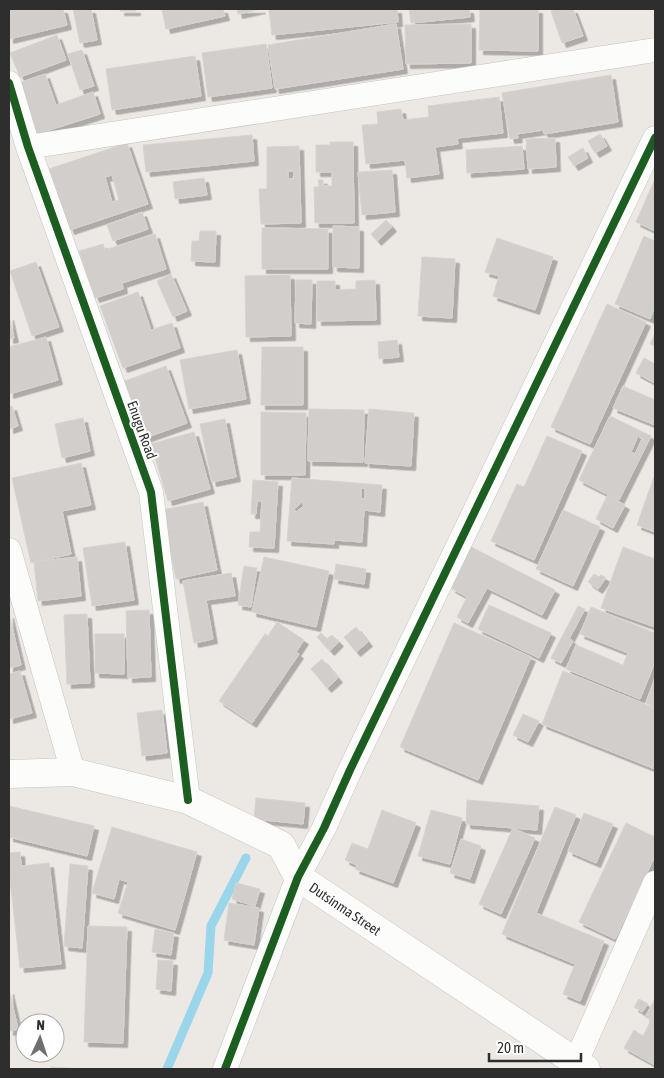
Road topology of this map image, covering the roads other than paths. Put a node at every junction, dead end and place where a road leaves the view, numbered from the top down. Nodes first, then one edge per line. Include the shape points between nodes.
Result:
1 (655, 50) edge
2 (9, 83) edge
3 (655, 138) edge
4 (28, 147) junction
5 (9, 550) edge
6 (73, 772) junction
7 (9, 774) edge
8 (188, 800) junction
9 (298, 877) junction
10 (655, 884) edge
11 (581, 1066) edge
12 (225, 1069) edge

1 - 4 street
2 - 4 street, Enugu Road
3 - 9 street
4 - 8 street, Enugu Road via 151,492
5 - 6 street
6 - 7 street, Dutsinma Street
6 - 8 street, Dutsinma Street
8 - 9 street, Dutsinma Street via 280,845
9 - 11 street, Dutsinma Street
9 - 12 street
10 - 11 street

